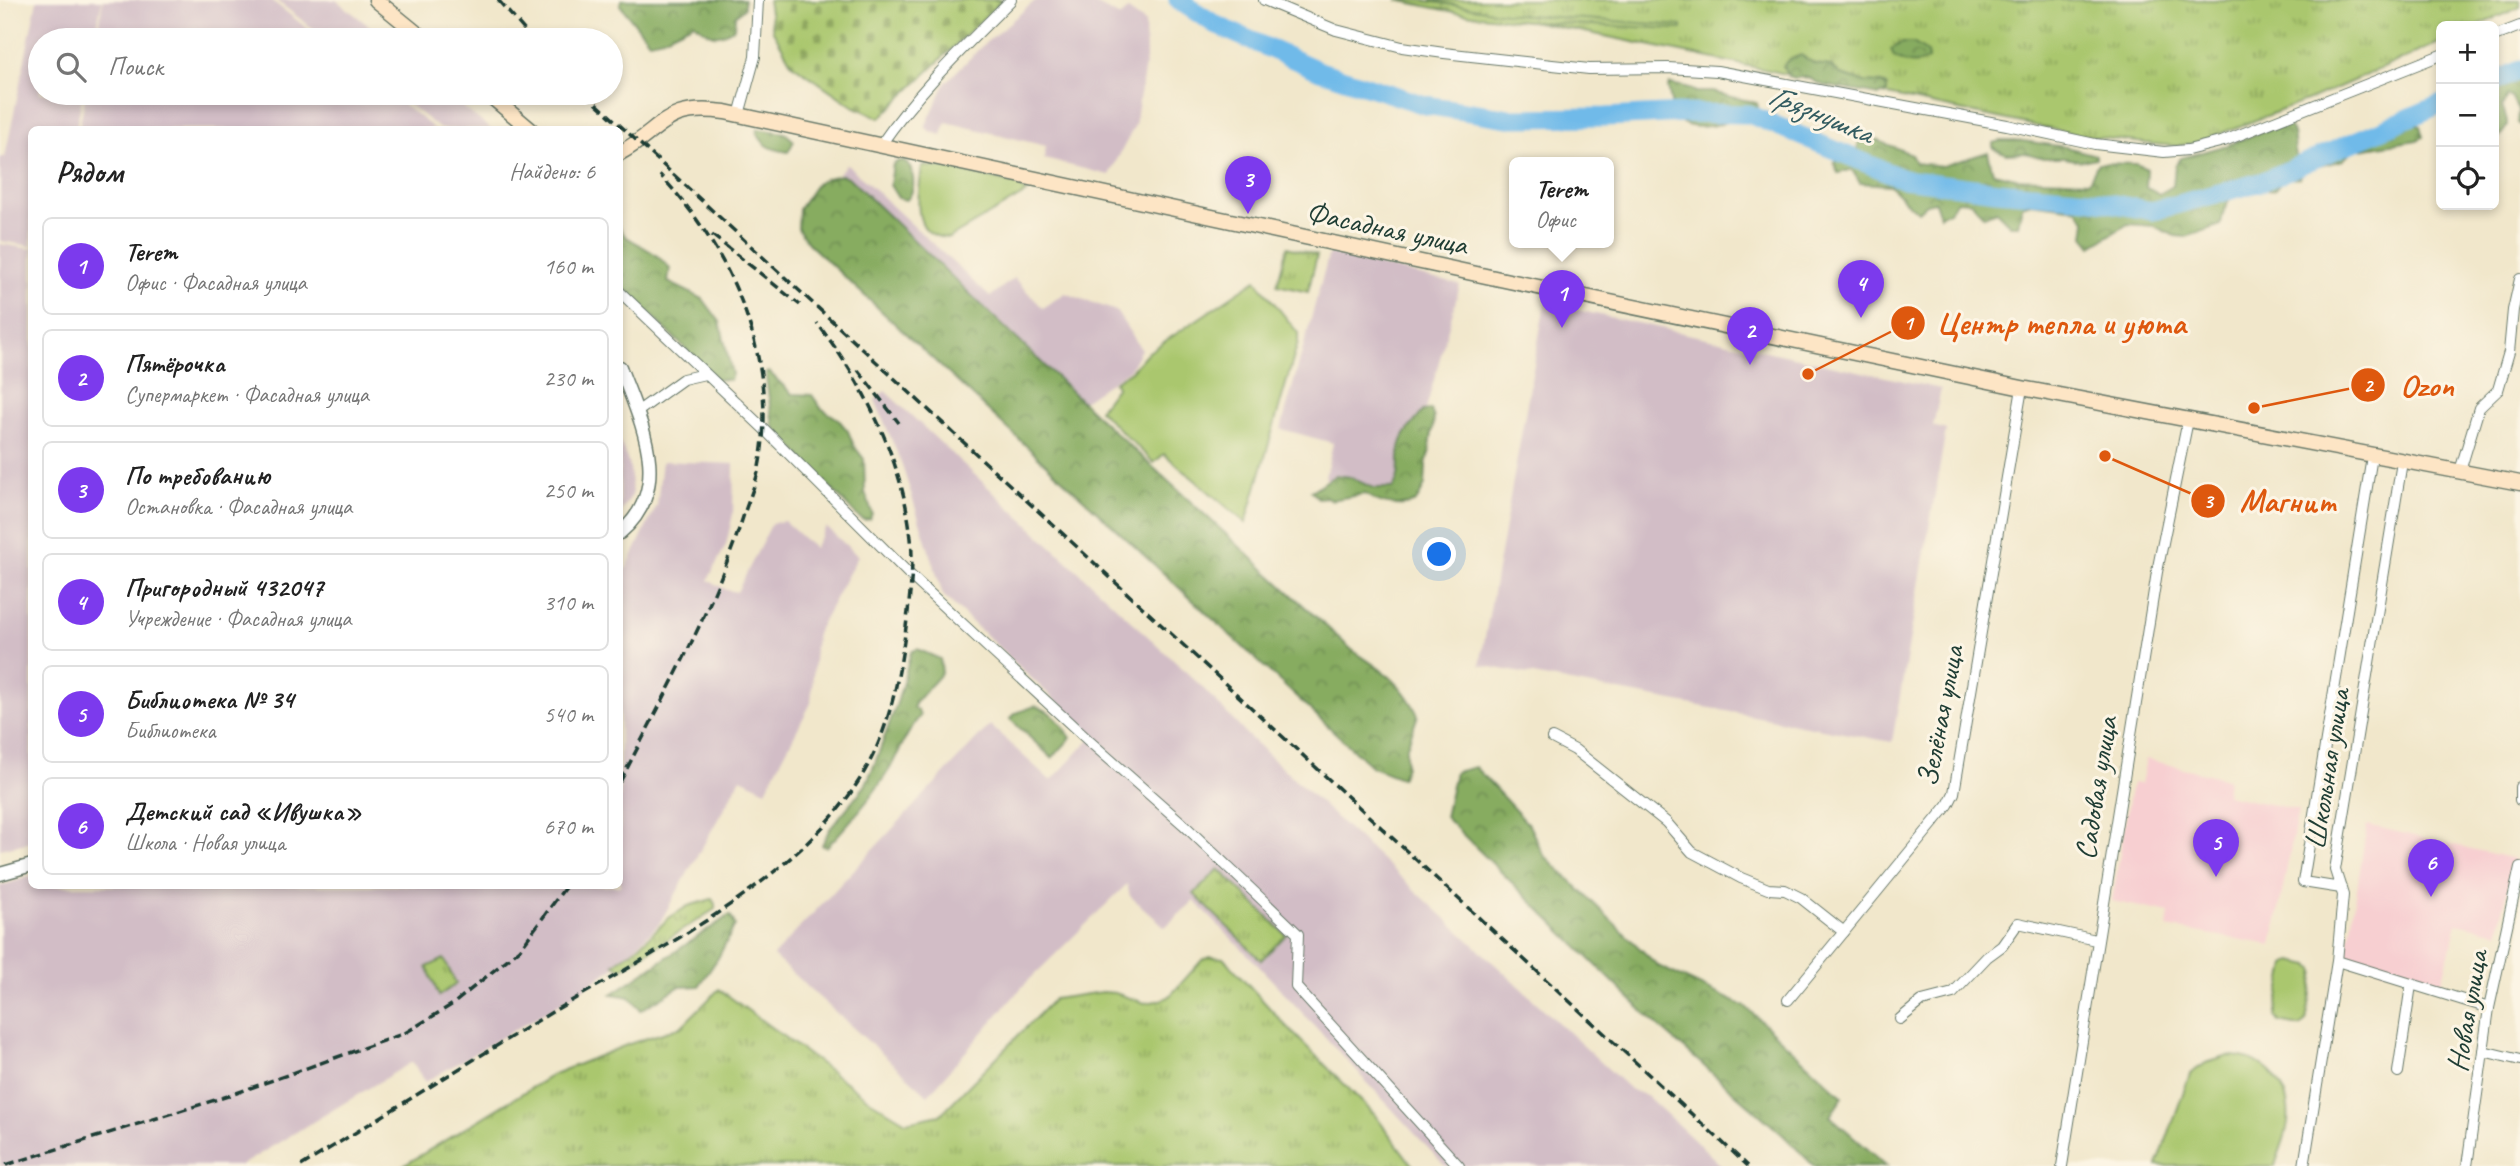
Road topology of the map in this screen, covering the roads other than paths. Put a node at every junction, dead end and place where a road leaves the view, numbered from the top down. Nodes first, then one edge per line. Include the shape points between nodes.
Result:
1 (376, 0) edge
2 (758, 0) edge
3 (1011, 0) edge
4 (1264, 0) edge
5 (2520, 26) edge
6 (410, 28) edge
7 (2499, 34) edge
8 (2436, 57) edge
9 (502, 105) edge
10 (739, 115) junction
11 (526, 126) edge
12 (880, 146) junction
13 (623, 151) edge
14 (2520, 279) edge
15 (2518, 293) edge
16 (623, 295) edge
17 (705, 373) junction
18 (623, 375) edge
19 (2022, 388) junction
20 (637, 412) junction
21 (2188, 421) junction
22 (2372, 456) junction
23 (2402, 462) junction
24 (2460, 471) junction
25 (2520, 483) edge
26 (623, 529) edge
27 (1552, 738) dead end
28 (2520, 787) edge
29 (2520, 800) edge
30 (28, 866) edge
31 (2520, 867) edge
32 (0, 874) edge
33 (2341, 888) junction
34 (1844, 932) junction
35 (2096, 940) junction
36 (2337, 961) junction
37 (2411, 985) junction
38 (1788, 1000) dead end
39 (2489, 1008) junction
40 (1900, 1019) dead end
41 (2483, 1051) junction
42 (2520, 1060) edge
43 (2398, 1072) dead end
44 (1459, 1166) edge
45 (2062, 1166) edge
46 (2304, 1166) edge
47 (2467, 1166) edge

1 - 6 main road
2 - 10 street via 755,57
3 - 12 street via 958,53
4 - 8 street via 1336,30 1402,47 1589,69 1717,71 2095,144 2164,152 2224,141
5 - 7 street
9 - 11 main road
10 - 12 main road, Фасадная улица
10 - 13 main road, Фасадная улица via 703,109 683,112 663,120
12 - 19 main road, Фасадная улица
14 - 15 street
15 - 24 street via 2498,390 2479,408
16 - 17 street
17 - 20 street via 683,379
17 - 44 street via 922,587 1298,934 1296,988
18 - 20 street
19 - 21 main road, Фасадная улица
19 - 34 street, Зелёная улица via 1954,793
20 - 26 street via 650,457 649,482 639,510
21 - 22 main road, Фасадная улица
21 - 35 street, Садовая улица via 2157,572
22 - 23 main road, Фасадная улица
22 - 33 street via 2303,882
23 - 24 main road, Фасадная улица
23 - 33 street, Школьная улица via 2335,870
24 - 25 main road, Фасадная улица
27 - 34 street via 1575,750 1666,822 1692,852 1768,889 1785,890 1801,898
28 - 29 street
30 - 32 street
31 - 39 street, Новая улица
33 - 36 street, Школьная улица
34 - 38 street, Зелёная улица
35 - 40 street via 2018,923 2002,946 1953,993 1922,1001
35 - 45 street, Садовая улица
36 - 37 street
36 - 46 street, Школьная улица
37 - 39 street
37 - 43 street
39 - 41 street, Новая улица
41 - 42 street
41 - 47 street, Новая улица

